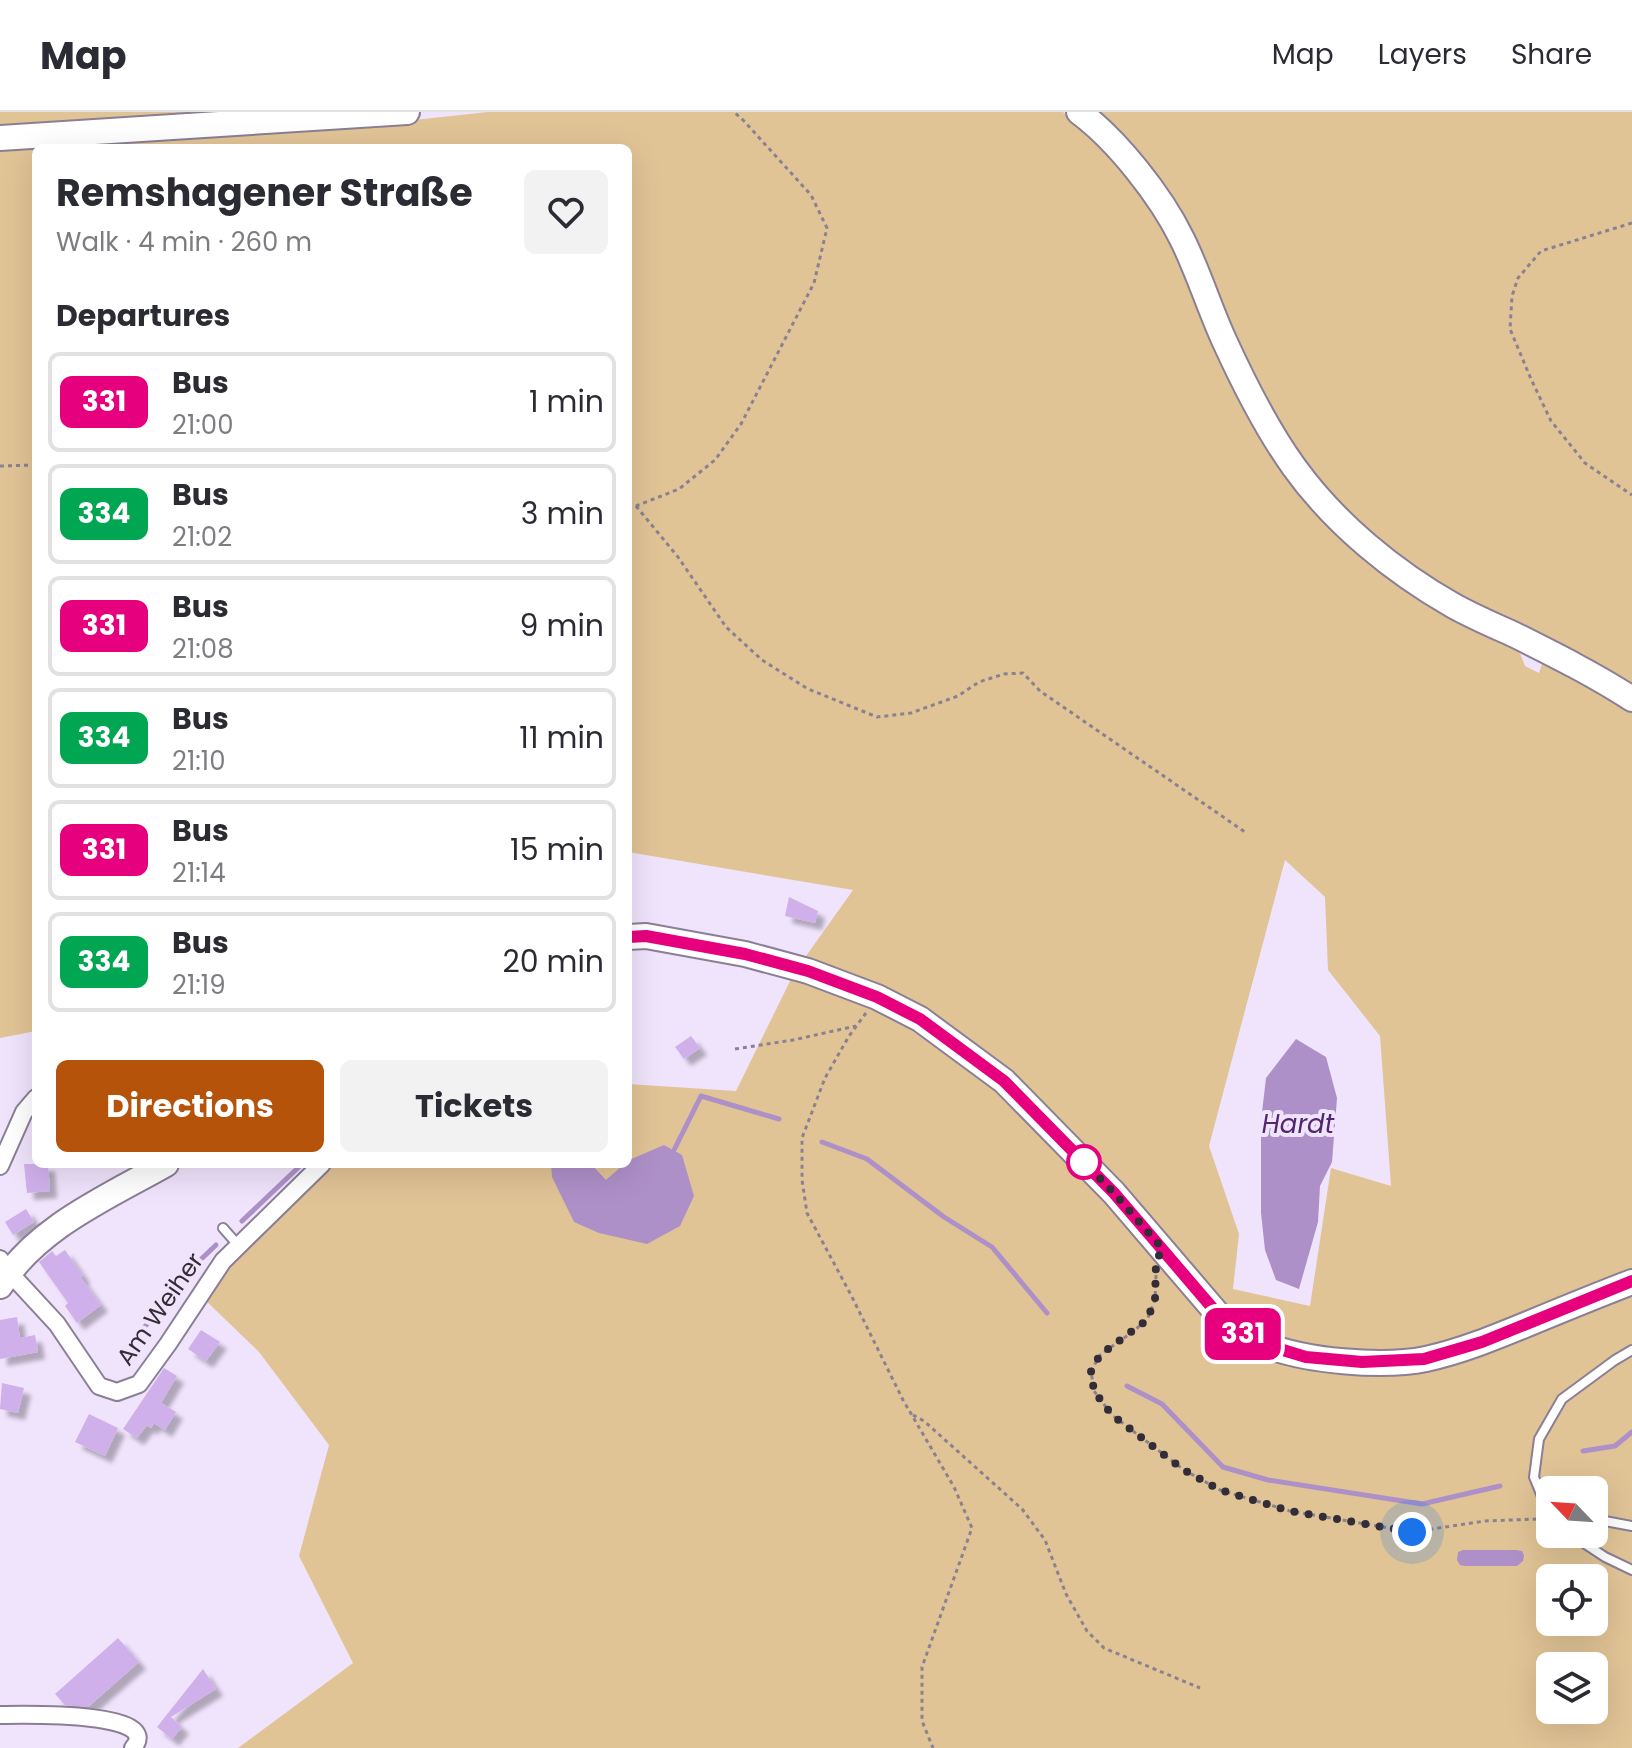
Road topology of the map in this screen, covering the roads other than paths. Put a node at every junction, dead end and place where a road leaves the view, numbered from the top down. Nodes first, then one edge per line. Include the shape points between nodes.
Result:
1 (407, 112) edge
2 (1079, 112) edge
3 (0, 138) edge
4 (1632, 699) edge
5 (632, 937) edge
6 (32, 1103) edge
7 (0, 1166) edge
8 (159, 1168) edge
9 (318, 1168) edge
10 (223, 1228) dead end
11 (239, 1245) junction
12 (3, 1272) edge
13 (1632, 1282) edge
14 (1632, 1350) edge
15 (1536, 1482) edge
16 (1608, 1522) edge
17 (1632, 1526) edge
18 (1591, 1548) edge
19 (1632, 1570) edge
20 (0, 1715) edge
21 (133, 1748) edge

1 - 3 street
2 - 4 street via 1126,157 1156,196 1182,238 1224,341 1269,431 1328,507 1427,589
5 - 13 street via 745,954 808,971 920,1019 1004,1081 1114,1193 1221,1318 1263,1344 1306,1357 1362,1362 1424,1359 1482,1342
6 - 7 street
8 - 12 street via 75,1215
9 - 11 street, Am Weiher
10 - 11 lane
11 - 12 street, Am Weiher via 139,1384 117,1392 99,1386 57,1324
14 - 15 lane via 1562,1399 1539,1439
16 - 17 lane
18 - 19 lane
20 - 21 street via 120,1723 136,1733

